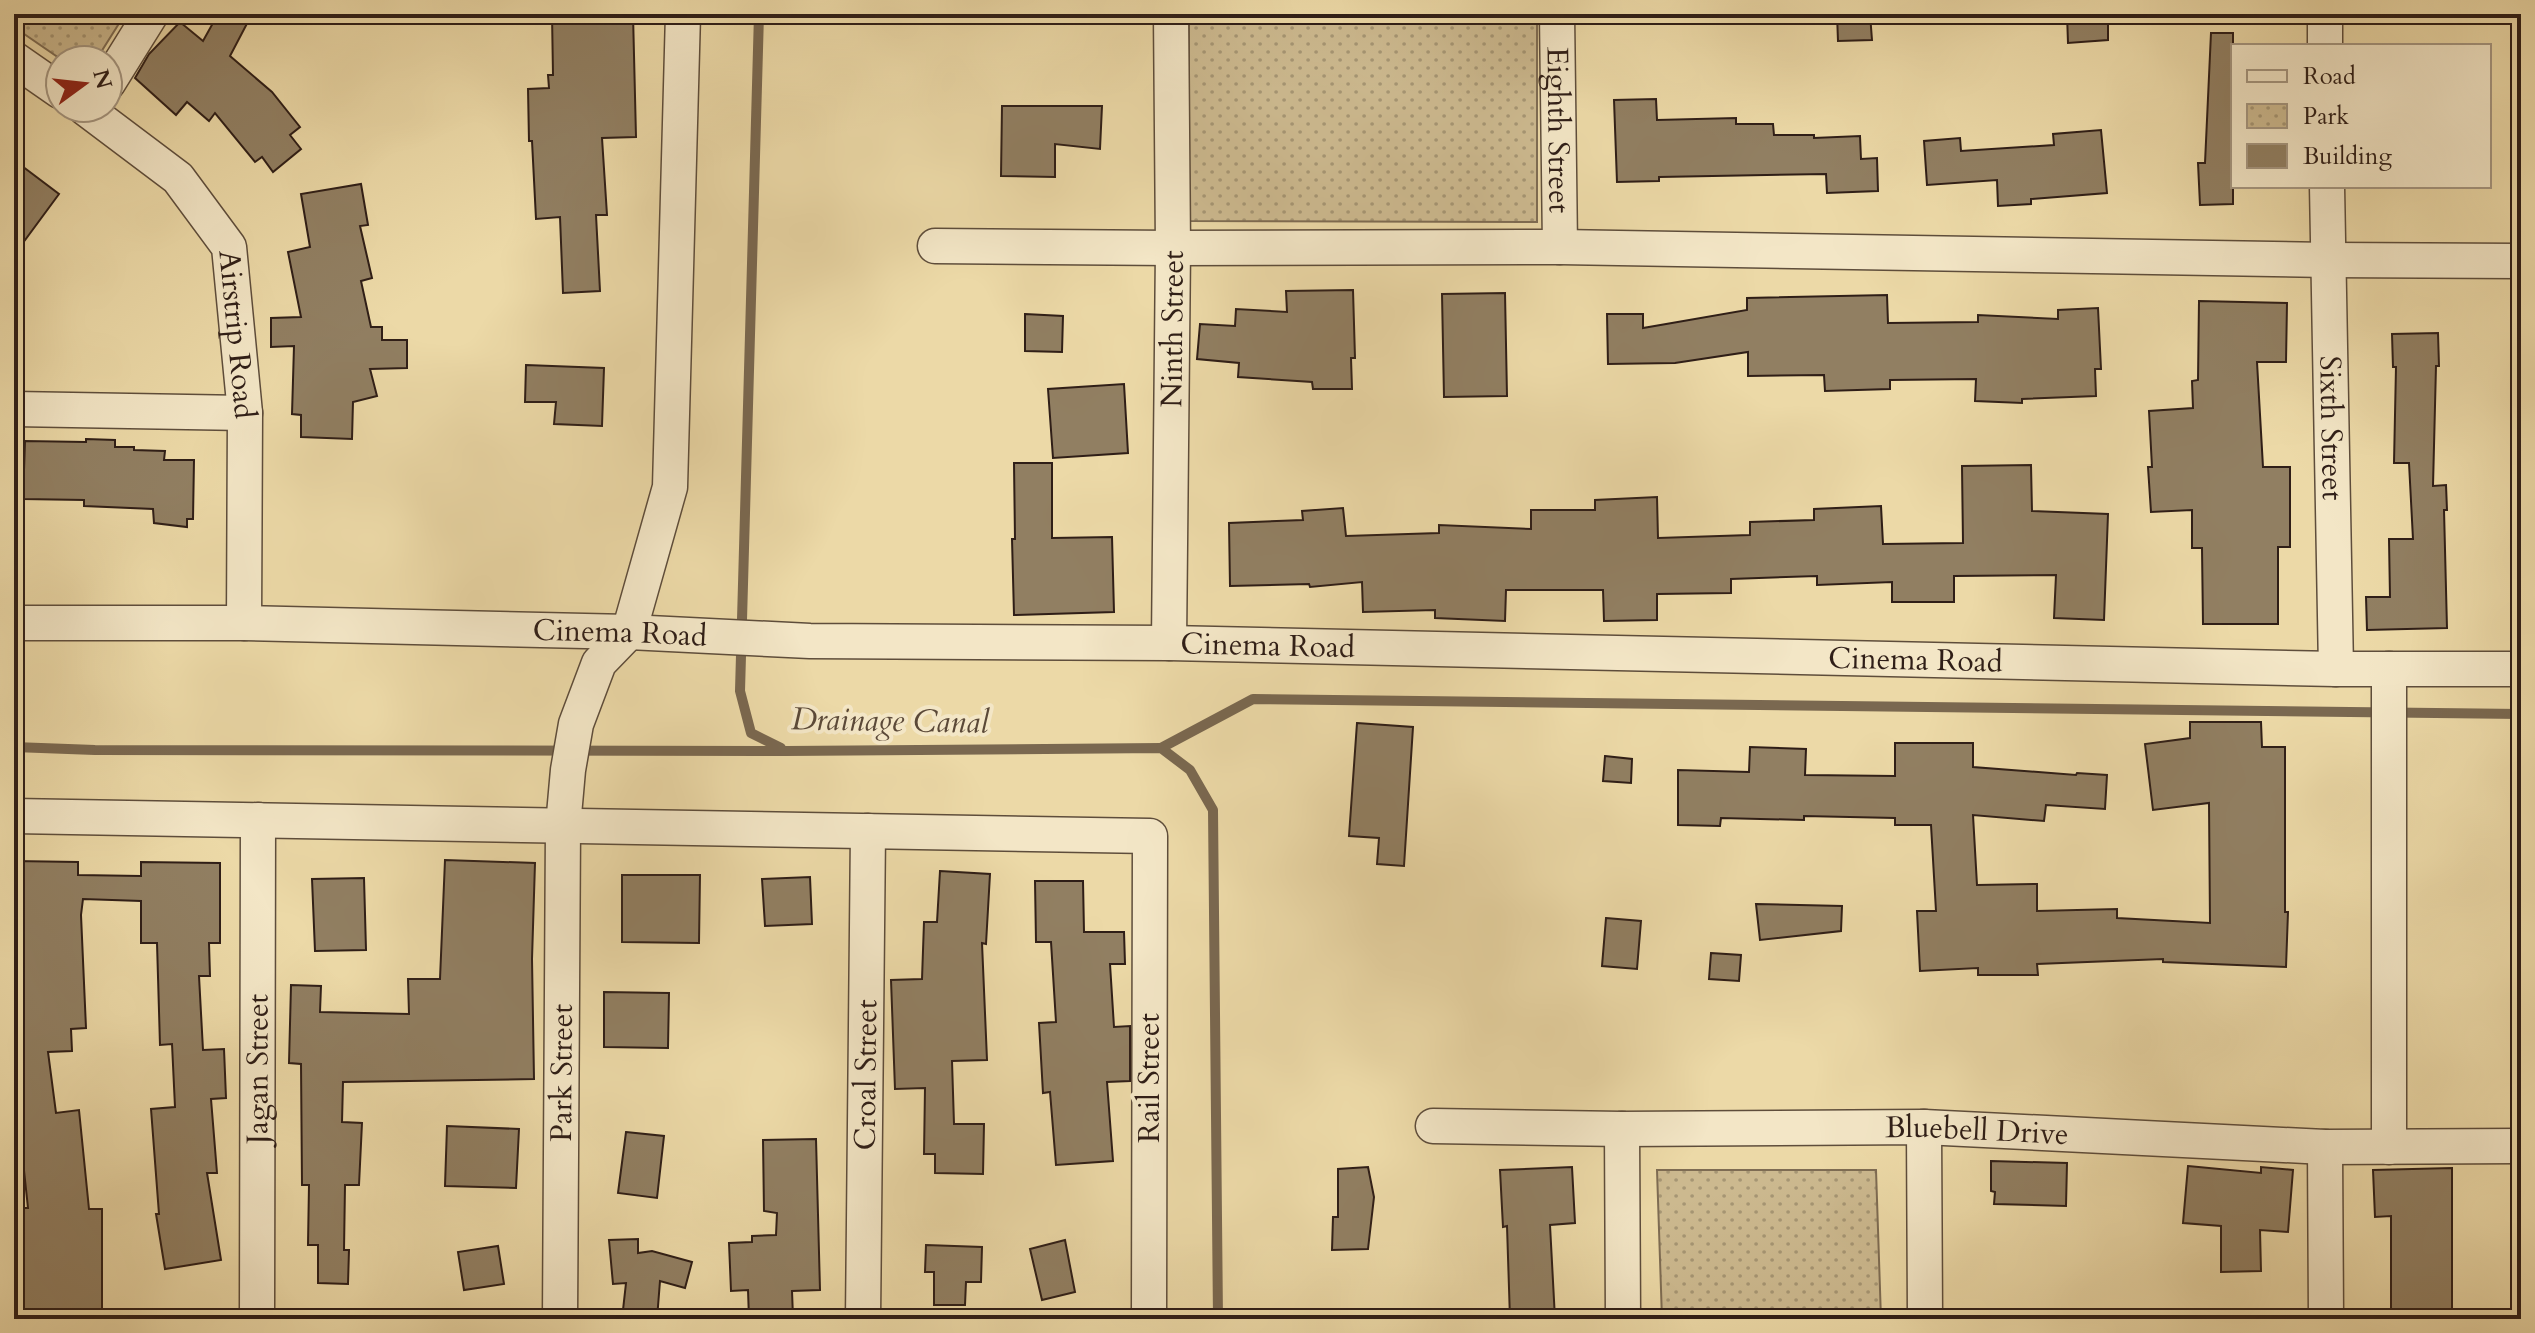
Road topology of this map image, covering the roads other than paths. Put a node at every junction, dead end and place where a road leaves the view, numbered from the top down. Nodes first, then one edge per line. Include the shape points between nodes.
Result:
1 (151, 14) edge
2 (683, 14) edge
3 (1171, 14) edge
4 (1557, 14) edge
5 (2325, 14) edge
6 (2325, 44) edge
7 (124, 56) edge
8 (14, 59) edge
9 (44, 80) edge
10 (118, 124) edge
11 (2327, 188) edge
12 (935, 246) dead end
13 (1560, 247) junction
14 (1173, 248) junction
15 (2328, 260) junction
16 (2521, 261) edge
17 (14, 409) edge
18 (245, 413) junction
19 (14, 623) edge
20 (244, 623) junction
21 (629, 632) junction
22 (1169, 643) junction
23 (2336, 669) junction
24 (2389, 669) junction
25 (2521, 669) edge
26 (14, 816) edge
27 (258, 820) junction
28 (563, 826) junction
29 (868, 831) junction
30 (1433, 1126) dead end
31 (1924, 1127) junction
32 (1622, 1129) junction
33 (2521, 1146) edge
34 (2325, 1147) junction
35 (2389, 1147) junction
36 (257, 1319) edge
37 (560, 1319) edge
38 (863, 1319) edge
39 (1149, 1319) edge
40 (1623, 1319) edge
41 (1925, 1319) edge
42 (2326, 1319) edge

1 - 7 street
2 - 21 street via 670,487
3 - 14 street, Ninth Street
4 - 13 street, Eighth Street
5 - 6 street
8 - 9 street
10 - 18 street, Airstrip Road via 178,178 229,247
11 - 15 street, Sixth Street
12 - 14 street
13 - 14 street
13 - 15 street
14 - 22 street, Ninth Street
15 - 16 street
15 - 23 street, Sixth Street
17 - 18 street
18 - 20 street, Airstrip Road
19 - 20 street, Cinema Road
20 - 21 street, Cinema Road
21 - 22 street, Cinema Road via 810,641
21 - 28 street, Park Street via 599,663 576,724
22 - 23 street, Cinema Road
23 - 24 street, Cinema Road
24 - 25 street, Cinema Road
24 - 35 street
26 - 27 street
27 - 28 street
27 - 36 street, Jagan Street
28 - 29 street
28 - 37 street, Park Street
29 - 38 street, Croal Street
29 - 39 street, Rail Street via 1150,836
30 - 32 street, Bluebell Drive
31 - 32 street, Bluebell Drive
31 - 34 street, Bluebell Drive
31 - 41 street
32 - 40 street
33 - 35 street, Bluebell Drive
34 - 35 street, Bluebell Drive
34 - 42 street

